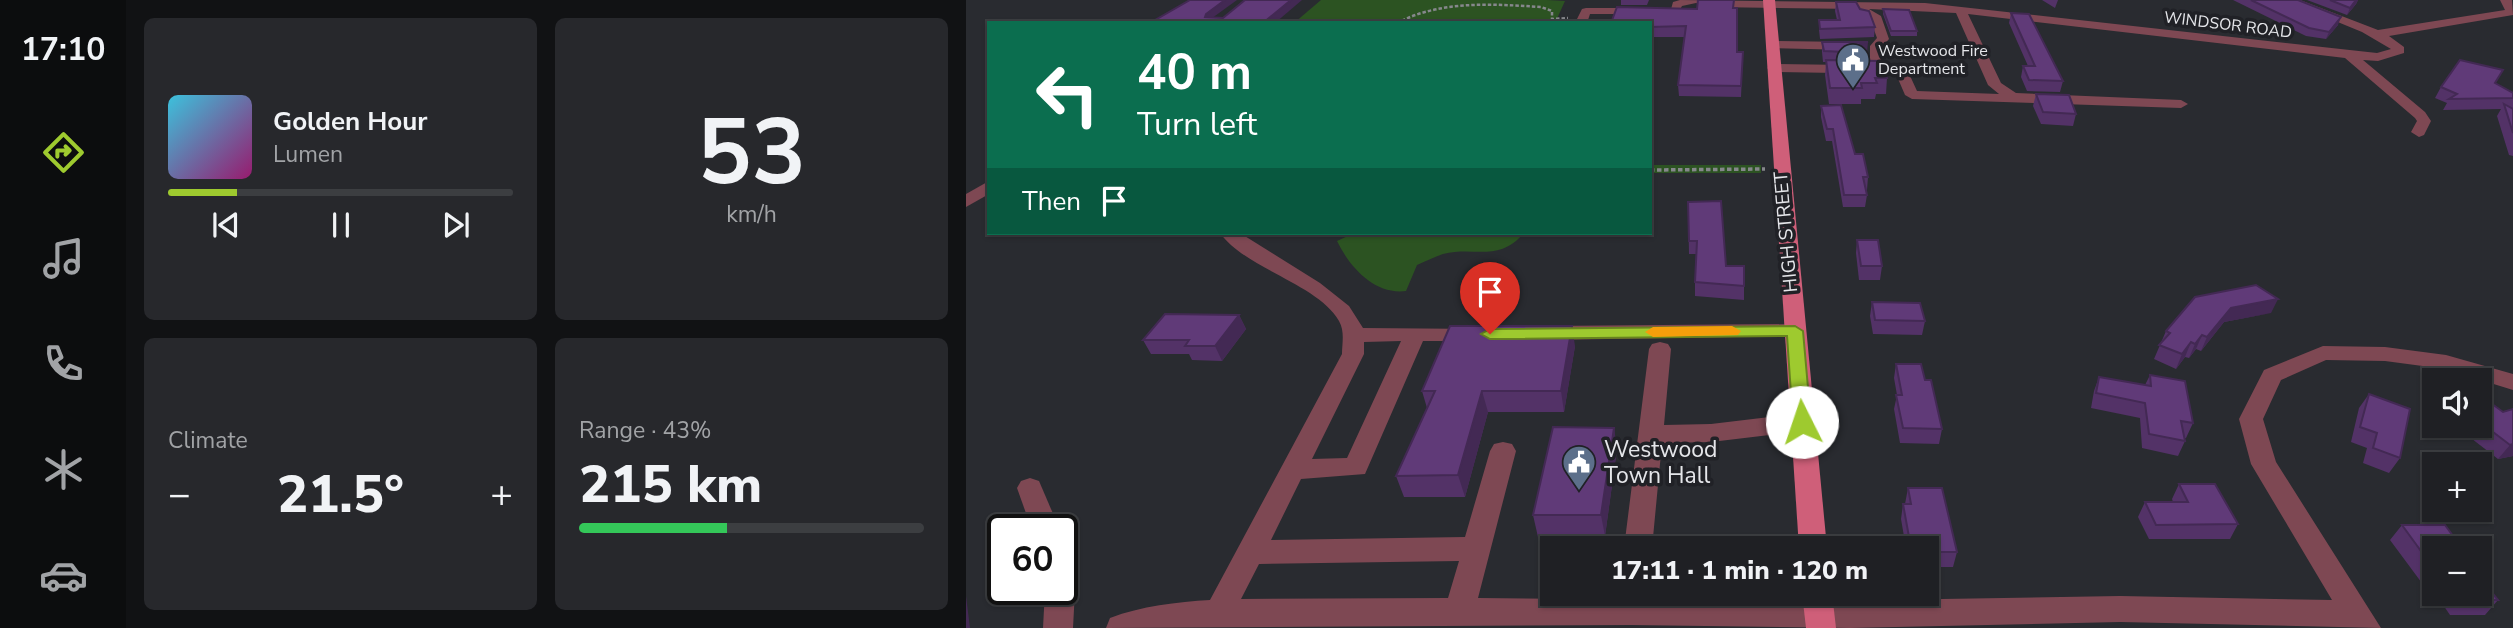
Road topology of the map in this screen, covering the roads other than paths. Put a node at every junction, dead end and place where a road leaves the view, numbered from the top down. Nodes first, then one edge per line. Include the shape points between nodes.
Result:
1 (2290, 0) edge
2 (2506, 0) edge
3 (1740, 2) edge
4 (1769, 2) edge
5 (1862, 4) junction
6 (1668, 7) edge
7 (1960, 10) junction
8 (1582, 21) edge
9 (2376, 34) junction
10 (1803, 45) junction
11 (1876, 46) junction
12 (2349, 55) junction
13 (1774, 58) junction
14 (1793, 62) junction
15 (2028, 99) junction
16 (2181, 104) dead end
17 (2419, 132) dead end
18 (987, 187) edge
19 (966, 202) edge
20 (987, 207) edge
21 (1232, 235) edge
22 (1795, 331) junction
23 (1521, 333) edge
24 (1494, 334) edge
25 (1354, 335) junction
26 (1415, 335) junction
27 (1660, 349) dead end
28 (2513, 382) edge
29 (1802, 422) junction
30 (1650, 435) junction
31 (1503, 451) dead end
32 (1290, 470) junction
33 (1030, 488) dead end
34 (1040, 514) edge
35 (1639, 536) edge
36 (1812, 536) edge
37 (1477, 549) junction
38 (1250, 552) junction
39 (1059, 605) edge
40 (1563, 606) edge
41 (1707, 606) edge
42 (1459, 612) junction
43 (1819, 612) edge
44 (1219, 613) junction
45 (2060, 619) edge
46 (1912, 621) edge
47 (2362, 621) edge
48 (1058, 628) edge
49 (1121, 628) edge

1 - 9 street
2 - 9 street via 2512,9 2509,13
3 - 4 street, WINDSOR ROAD
3 - 6 street, WINDSOR ROAD via 1712,4 1700,11
4 - 5 street, WINDSOR ROAD
4 - 13 main road, HIGH STREET
5 - 7 street, WINDSOR ROAD
5 - 11 street via 1864,13 1875,16 1883,38
6 - 8 street, WINDSOR ROAD via 1586,11
7 - 12 street, WINDSOR ROAD via 2017,11
7 - 15 street via 1994,85 2013,97
9 - 12 street, WINDSOR ROAD via 2400,50 2378,57
10 - 11 street
10 - 13 street
10 - 14 street via 1811,53
11 - 14 street via 1874,60 1864,62
12 - 17 street via 2420,116 2424,121
13 - 14 street
13 - 15 street via 1901,70 1912,95
13 - 22 main road, HIGH STREET
15 - 16 street
18 - 19 street
19 - 20 street
21 - 25 street via 1326,298 1350,320
22 - 23 street
22 - 29 main road, HIGH STREET
24 - 26 street
25 - 26 street
25 - 32 street via 1353,354
26 - 32 street via 1356,467
27 - 30 street
28 - 47 street via 2446,362 2385,354 2323,353 2272,375 2251,419 2264,464
29 - 30 street
29 - 36 main road, HIGH STREET
30 - 35 street
31 - 37 street
32 - 38 street
33 - 34 street
37 - 38 street
37 - 42 street
38 - 44 street
39 - 48 street
40 - 42 street
41 - 43 street
42 - 44 street
43 - 46 street
44 - 49 street via 1181,615
45 - 46 street
45 - 47 street

